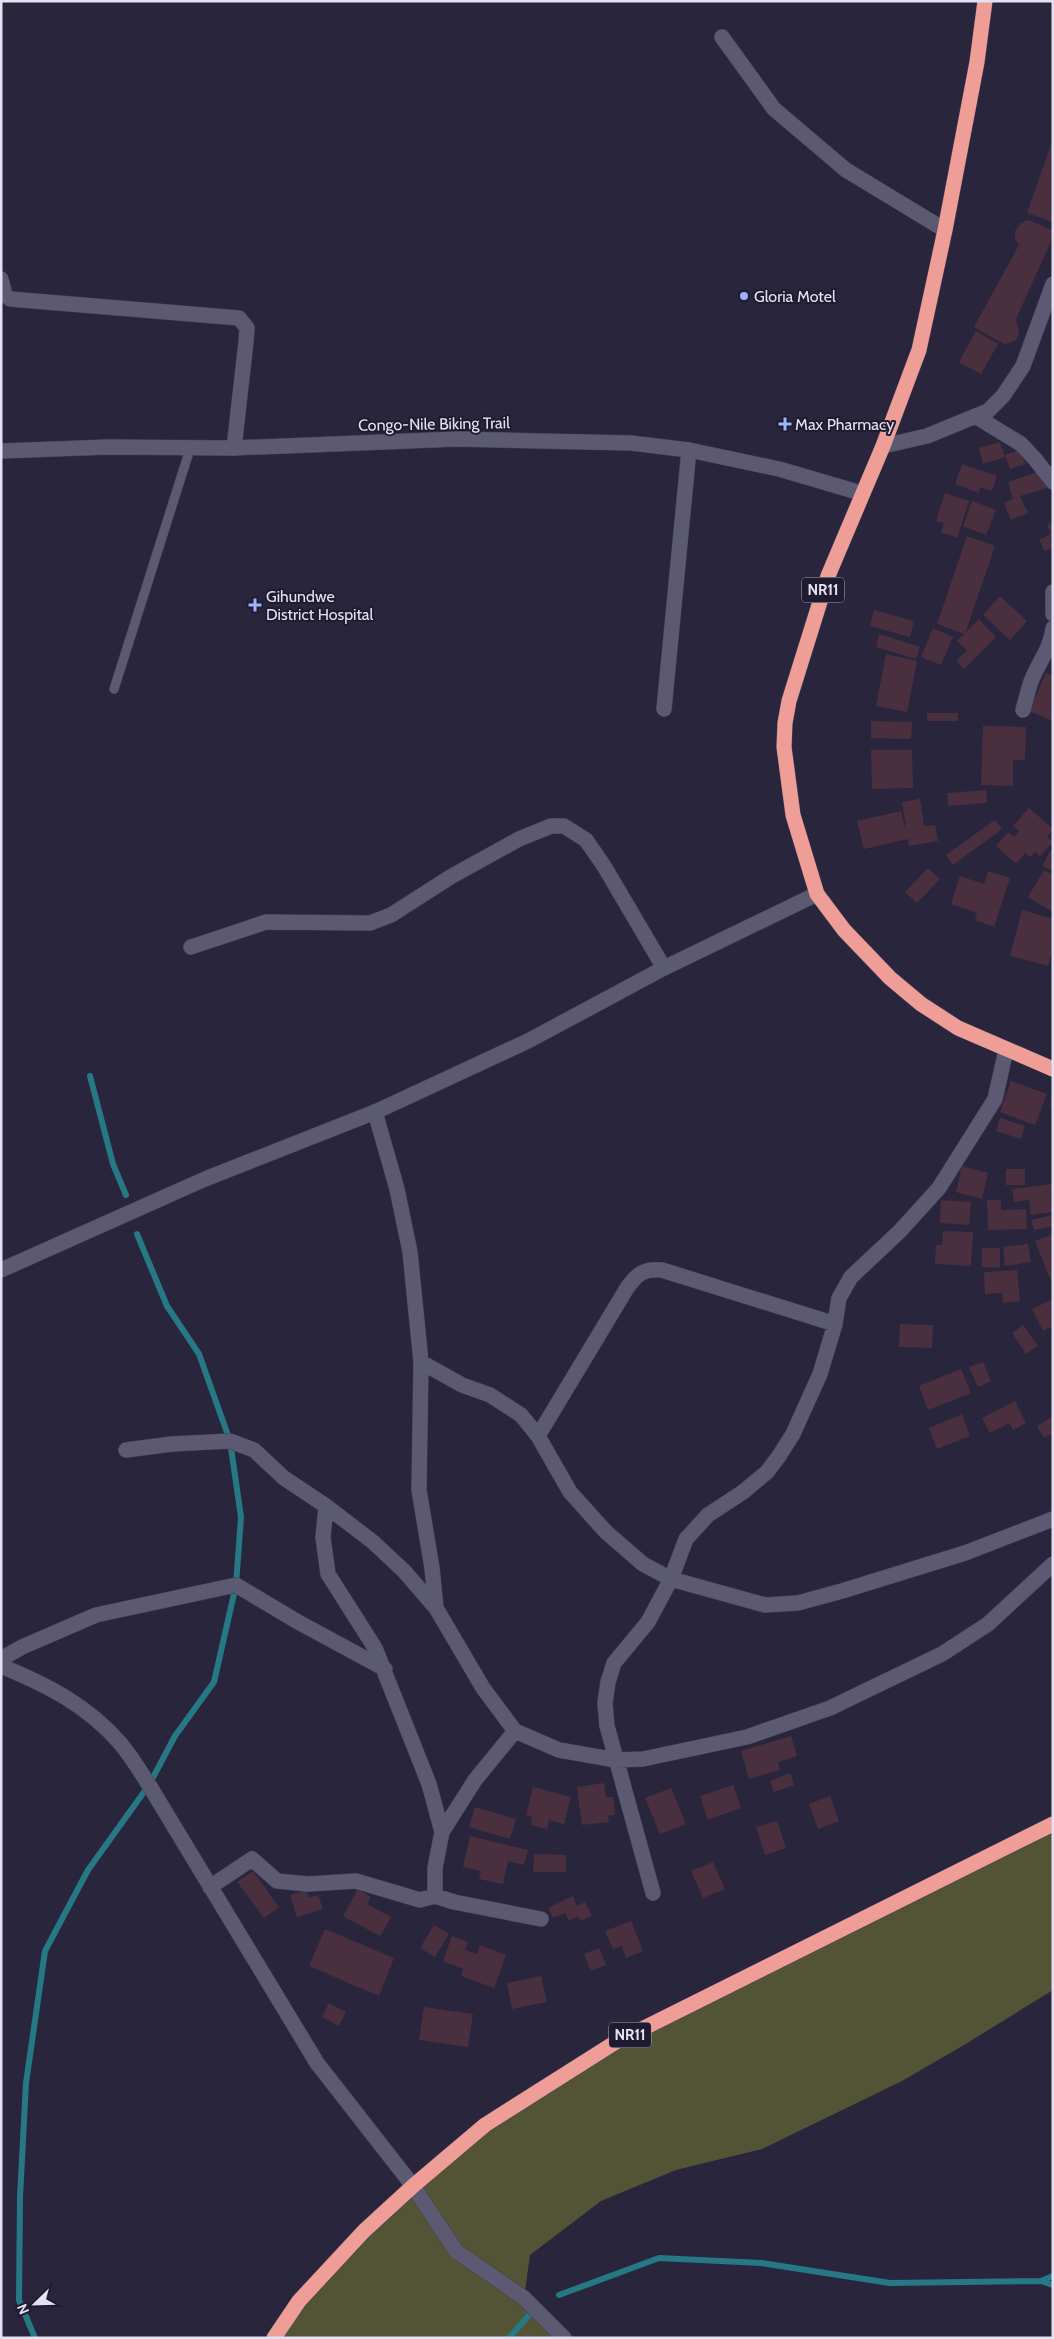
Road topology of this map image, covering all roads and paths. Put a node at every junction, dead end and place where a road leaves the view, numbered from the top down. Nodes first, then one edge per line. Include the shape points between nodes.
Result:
1 (985, 1) edge
2 (722, 37) dead end
3 (945, 230) junction
4 (1, 279) edge
5 (1053, 284) edge
6 (975, 416) junction
7 (883, 446) junction
8 (234, 448) junction
9 (190, 449) junction
10 (690, 450) junction
11 (1, 451) edge
12 (1053, 482) edge
13 (861, 493) junction
14 (1053, 592) edge
15 (1053, 614) edge
16 (1053, 628) edge
17 (114, 689) dead end
18 (664, 709) dead end
19 (1023, 710) dead end
20 (817, 894) junction
21 (191, 947) dead end
22 (664, 968) junction
23 (1006, 1050) junction
24 (1053, 1069) edge
25 (375, 1112) junction
26 (1, 1270) edge
27 (835, 1324) junction
28 (420, 1362) junction
29 (538, 1436) junction
30 (126, 1450) dead end
31 (326, 1506) junction
32 (1053, 1519) edge
33 (1053, 1564) edge
34 (671, 1579) junction
35 (436, 1608) junction
36 (1, 1659) edge
37 (1, 1666) edge
38 (385, 1669) junction
39 (515, 1732) junction
40 (616, 1760) junction
41 (1053, 1824) edge
42 (442, 1832) junction
43 (210, 1887) junction
44 (654, 1893) dead end
45 (435, 1896) junction
46 (542, 1919) dead end
47 (412, 2186) junction
48 (274, 2338) edge
49 (564, 2338) edge

1 - 3 highway, NR11 via 977,62
2 - 3 street via 774,109 846,170
3 - 7 highway, NR11 via 919,350
4 - 8 street via 10,299 239,318 247,328
5 - 6 street via 1023,366 1003,396 988,411
6 - 7 street via 927,436
6 - 12 street via 1021,444
7 - 13 highway, NR11
8 - 9 street, Congo-Nile Biking Trail
8 - 10 street, Congo-Nile Biking Trail via 457,439 631,443
9 - 11 street, Congo-Nile Biking Trail via 108,447
9 - 17 lane
10 - 13 street, Congo-Nile Biking Trail via 779,469
10 - 18 street
13 - 20 highway, NR11 via 828,576 784,723 786,778 793,815
14 - 15 street
16 - 19 street
20 - 22 street
20 - 23 highway, NR11 via 869,957 921,1004 958,1028
21 - 22 street via 266,922 370,924 391,915 518,839 551,826 564,826 586,840
22 - 25 street via 528,1040
23 - 24 highway, NR11
23 - 27 street via 996,1099 939,1188 900,1232 851,1276 839,1298
25 - 26 street via 205,1179
25 - 28 street via 397,1189 410,1252
27 - 29 street via 650,1268 638,1273 627,1288
27 - 34 street via 820,1374 780,1456 743,1492 708,1515 686,1539
28 - 29 street via 462,1385 490,1395 521,1415
28 - 35 street via 419,1490
29 - 34 street via 570,1492 606,1532 643,1564
30 - 31 street via 230,1441 254,1450 284,1478
31 - 35 street via 373,1542
31 - 38 street via 323,1537 328,1574 367,1632
32 - 34 street via 965,1553 798,1603 765,1605
33 - 40 street via 988,1624 942,1654 830,1708 747,1737 643,1759
34 - 40 street via 648,1622 614,1663 608,1682 605,1703 607,1726
35 - 39 street via 483,1688
36 - 38 street via 96,1615 236,1585
37 - 43 street via 47,1685 83,1708 121,1744
38 - 42 street via 429,1784
39 - 40 street via 559,1750
39 - 42 street via 475,1780
40 - 44 street
41 - 47 highway, NR11 via 616,2042 485,2125
42 - 45 street via 435,1868
43 - 45 street via 252,1859 276,1881 308,1884 356,1881 420,1900
43 - 47 street via 317,2063
45 - 46 street
47 - 48 highway, NR11 via 308,2291
47 - 49 street via 456,2251 524,2298

